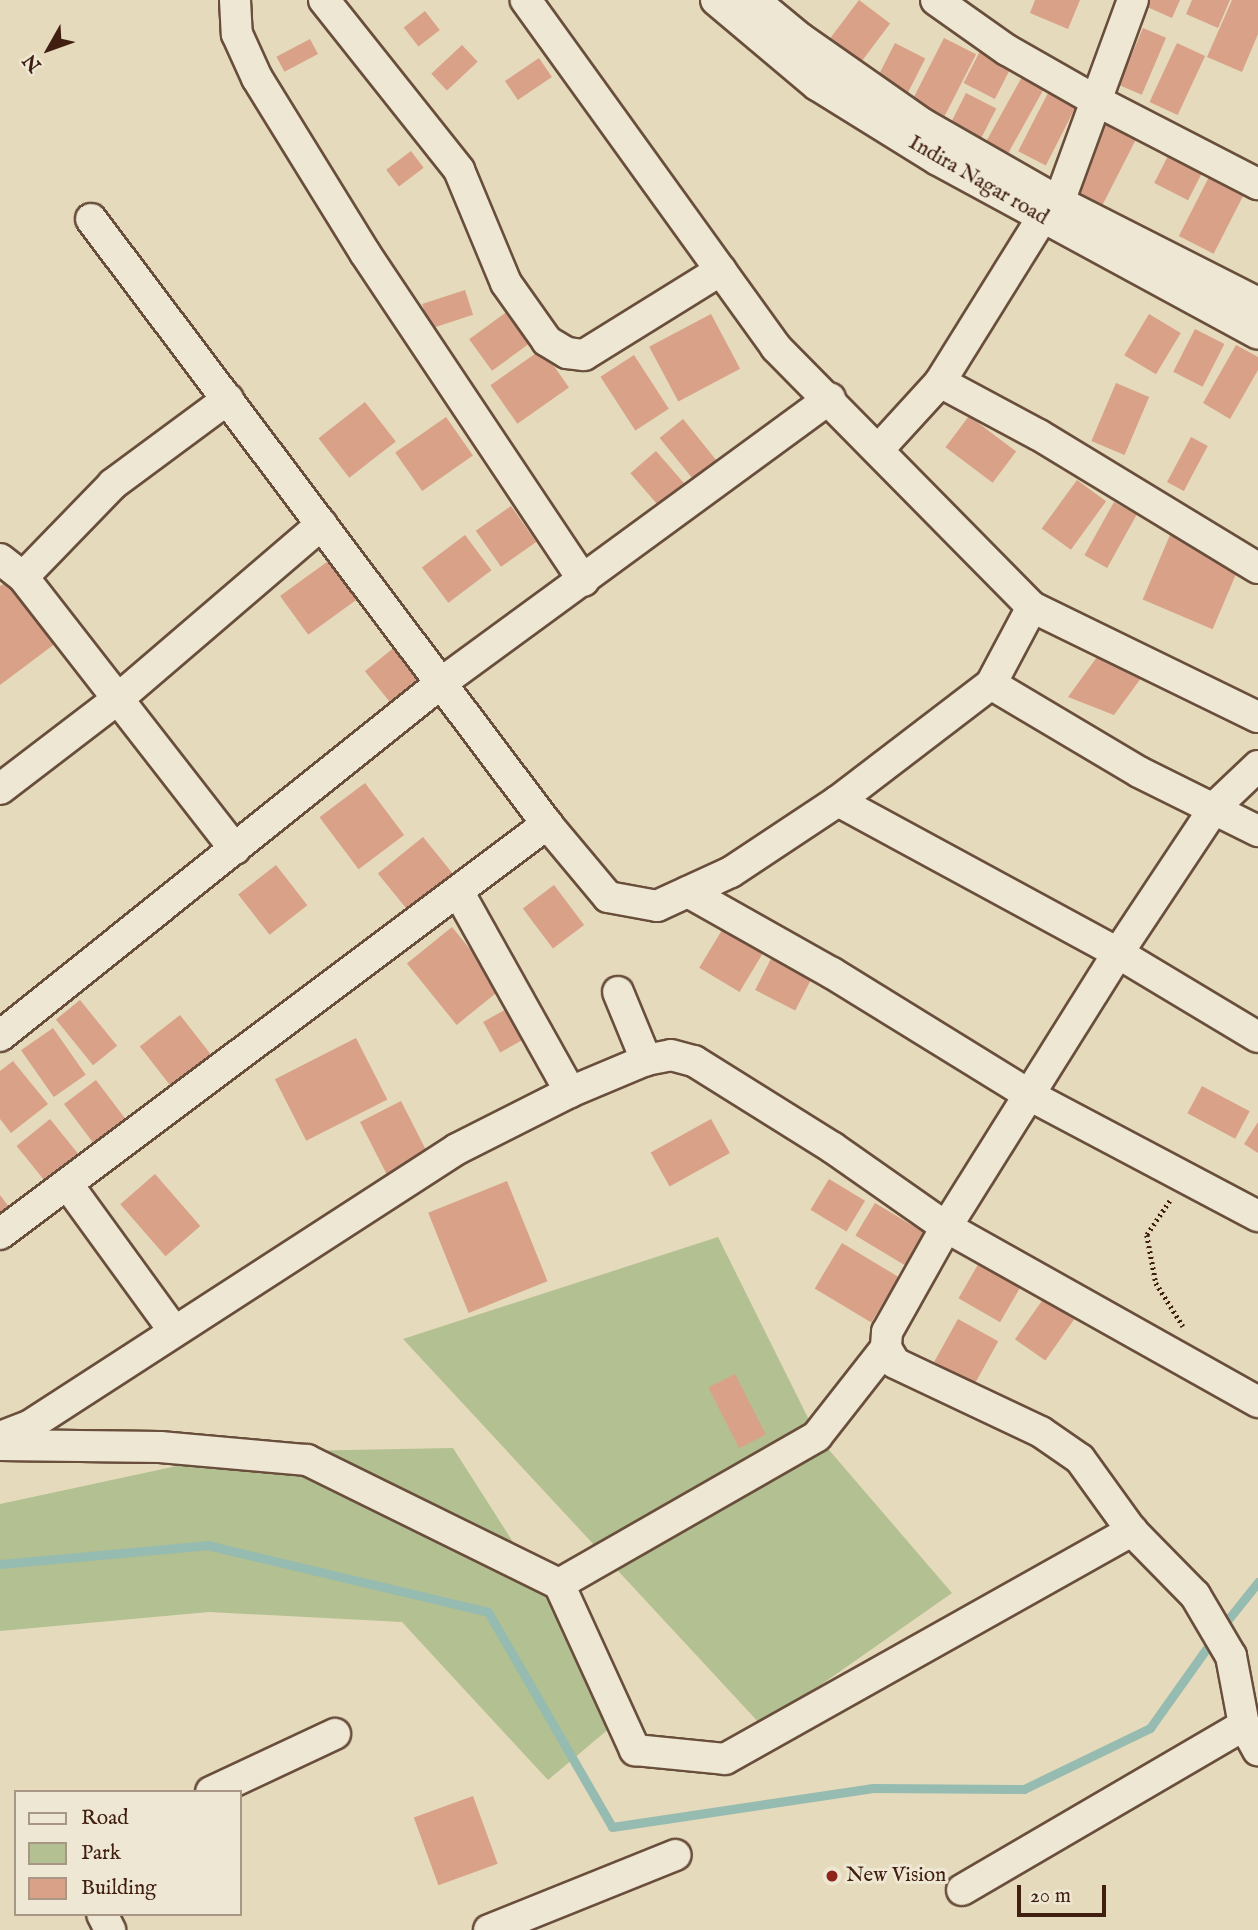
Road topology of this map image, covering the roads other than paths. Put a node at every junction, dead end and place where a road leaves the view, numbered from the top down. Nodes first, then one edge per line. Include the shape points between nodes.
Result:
1 (235, 0) edge
2 (324, 0) edge
3 (526, 0) edge
4 (716, 0) edge
5 (754, 0) edge
6 (936, 0) edge
7 (1132, 0) edge
8 (1093, 99) junction
9 (1258, 184) edge
10 (1051, 210) junction
11 (91, 219) dead end
12 (721, 270) junction
13 (1258, 303) edge
14 (1258, 334) edge
15 (940, 382) junction
16 (830, 398) junction
17 (228, 399) junction
18 (878, 450) junction
19 (322, 524) junction
20 (11, 568) edge
21 (1258, 568) edge
22 (584, 581) junction
23 (1032, 607) junction
24 (441, 683) junction
25 (991, 684) junction
26 (119, 698) junction
27 (1258, 717) edge
28 (1258, 766) edge
29 (0, 789) edge
30 (838, 801) junction
31 (1215, 807) junction
32 (547, 824) junction
33 (1258, 831) edge
34 (234, 849) junction
35 (688, 892) junction
36 (459, 893) junction
37 (1118, 953) junction
38 (618, 992) dead end
39 (0, 1036) edge
40 (1258, 1037) edge
41 (646, 1060) junction
42 (570, 1092) junction
43 (1031, 1096) junction
44 (68, 1185) junction
45 (1258, 1216) edge
46 (946, 1227) junction
47 (0, 1234) edge
48 (174, 1331) junction
49 (886, 1348) junction
50 (1258, 1402) edge
51 (0, 1437) edge
52 (0, 1445) edge
53 (1132, 1531) junction
54 (559, 1584) junction
55 (335, 1734) dead end
56 (1251, 1737) edge
57 (215, 1790) edge
58 (676, 1855) dead end
59 (962, 1890) dead end
60 (489, 1930) edge

1 - 22 street via 237,34 257,78 365,253
2 - 12 street via 459,170 506,283 547,341 567,354 584,355
3 - 12 street
4 - 10 street, Indira Nagar road via 817,85
5 - 10 street, Indira Nagar road via 800,38
6 - 8 street via 1007,50
7 - 8 street
8 - 9 street
8 - 10 street
10 - 13 street, Indira Nagar road
10 - 14 street, Indira Nagar road
10 - 15 street
11 - 17 street
12 - 16 street via 776,347
15 - 18 street
15 - 21 street via 1039,435
16 - 18 street
16 - 22 street
17 - 19 street
17 - 20 street via 113,484
18 - 23 street
19 - 24 street
19 - 26 street
20 - 26 street
22 - 24 street
23 - 25 street
23 - 27 street
24 - 32 street
24 - 34 street
25 - 30 street
25 - 31 street via 1139,772
26 - 29 street
26 - 34 street
28 - 31 street
30 - 35 street via 731,872
30 - 37 street
31 - 33 street
31 - 37 street
32 - 35 street via 608,897 657,906
32 - 36 street
34 - 39 street
35 - 43 street via 832,973
36 - 42 street
36 - 44 street
37 - 40 street
37 - 43 street
38 - 41 street
41 - 42 street
41 - 46 street via 671,1055 694,1061 833,1148
42 - 48 street via 457,1149 350,1222
43 - 45 street
43 - 46 street
44 - 47 street
44 - 48 street
46 - 49 street via 887,1332
46 - 50 street
48 - 51 street via 29,1426
49 - 53 street via 895,1363 1041,1432 1080,1459
49 - 54 street via 817,1436
52 - 54 street via 160,1447 307,1460
53 - 54 street via 725,1759 635,1750
53 - 56 street via 1195,1595 1231,1656
55 - 57 street
56 - 59 street
58 - 60 street

